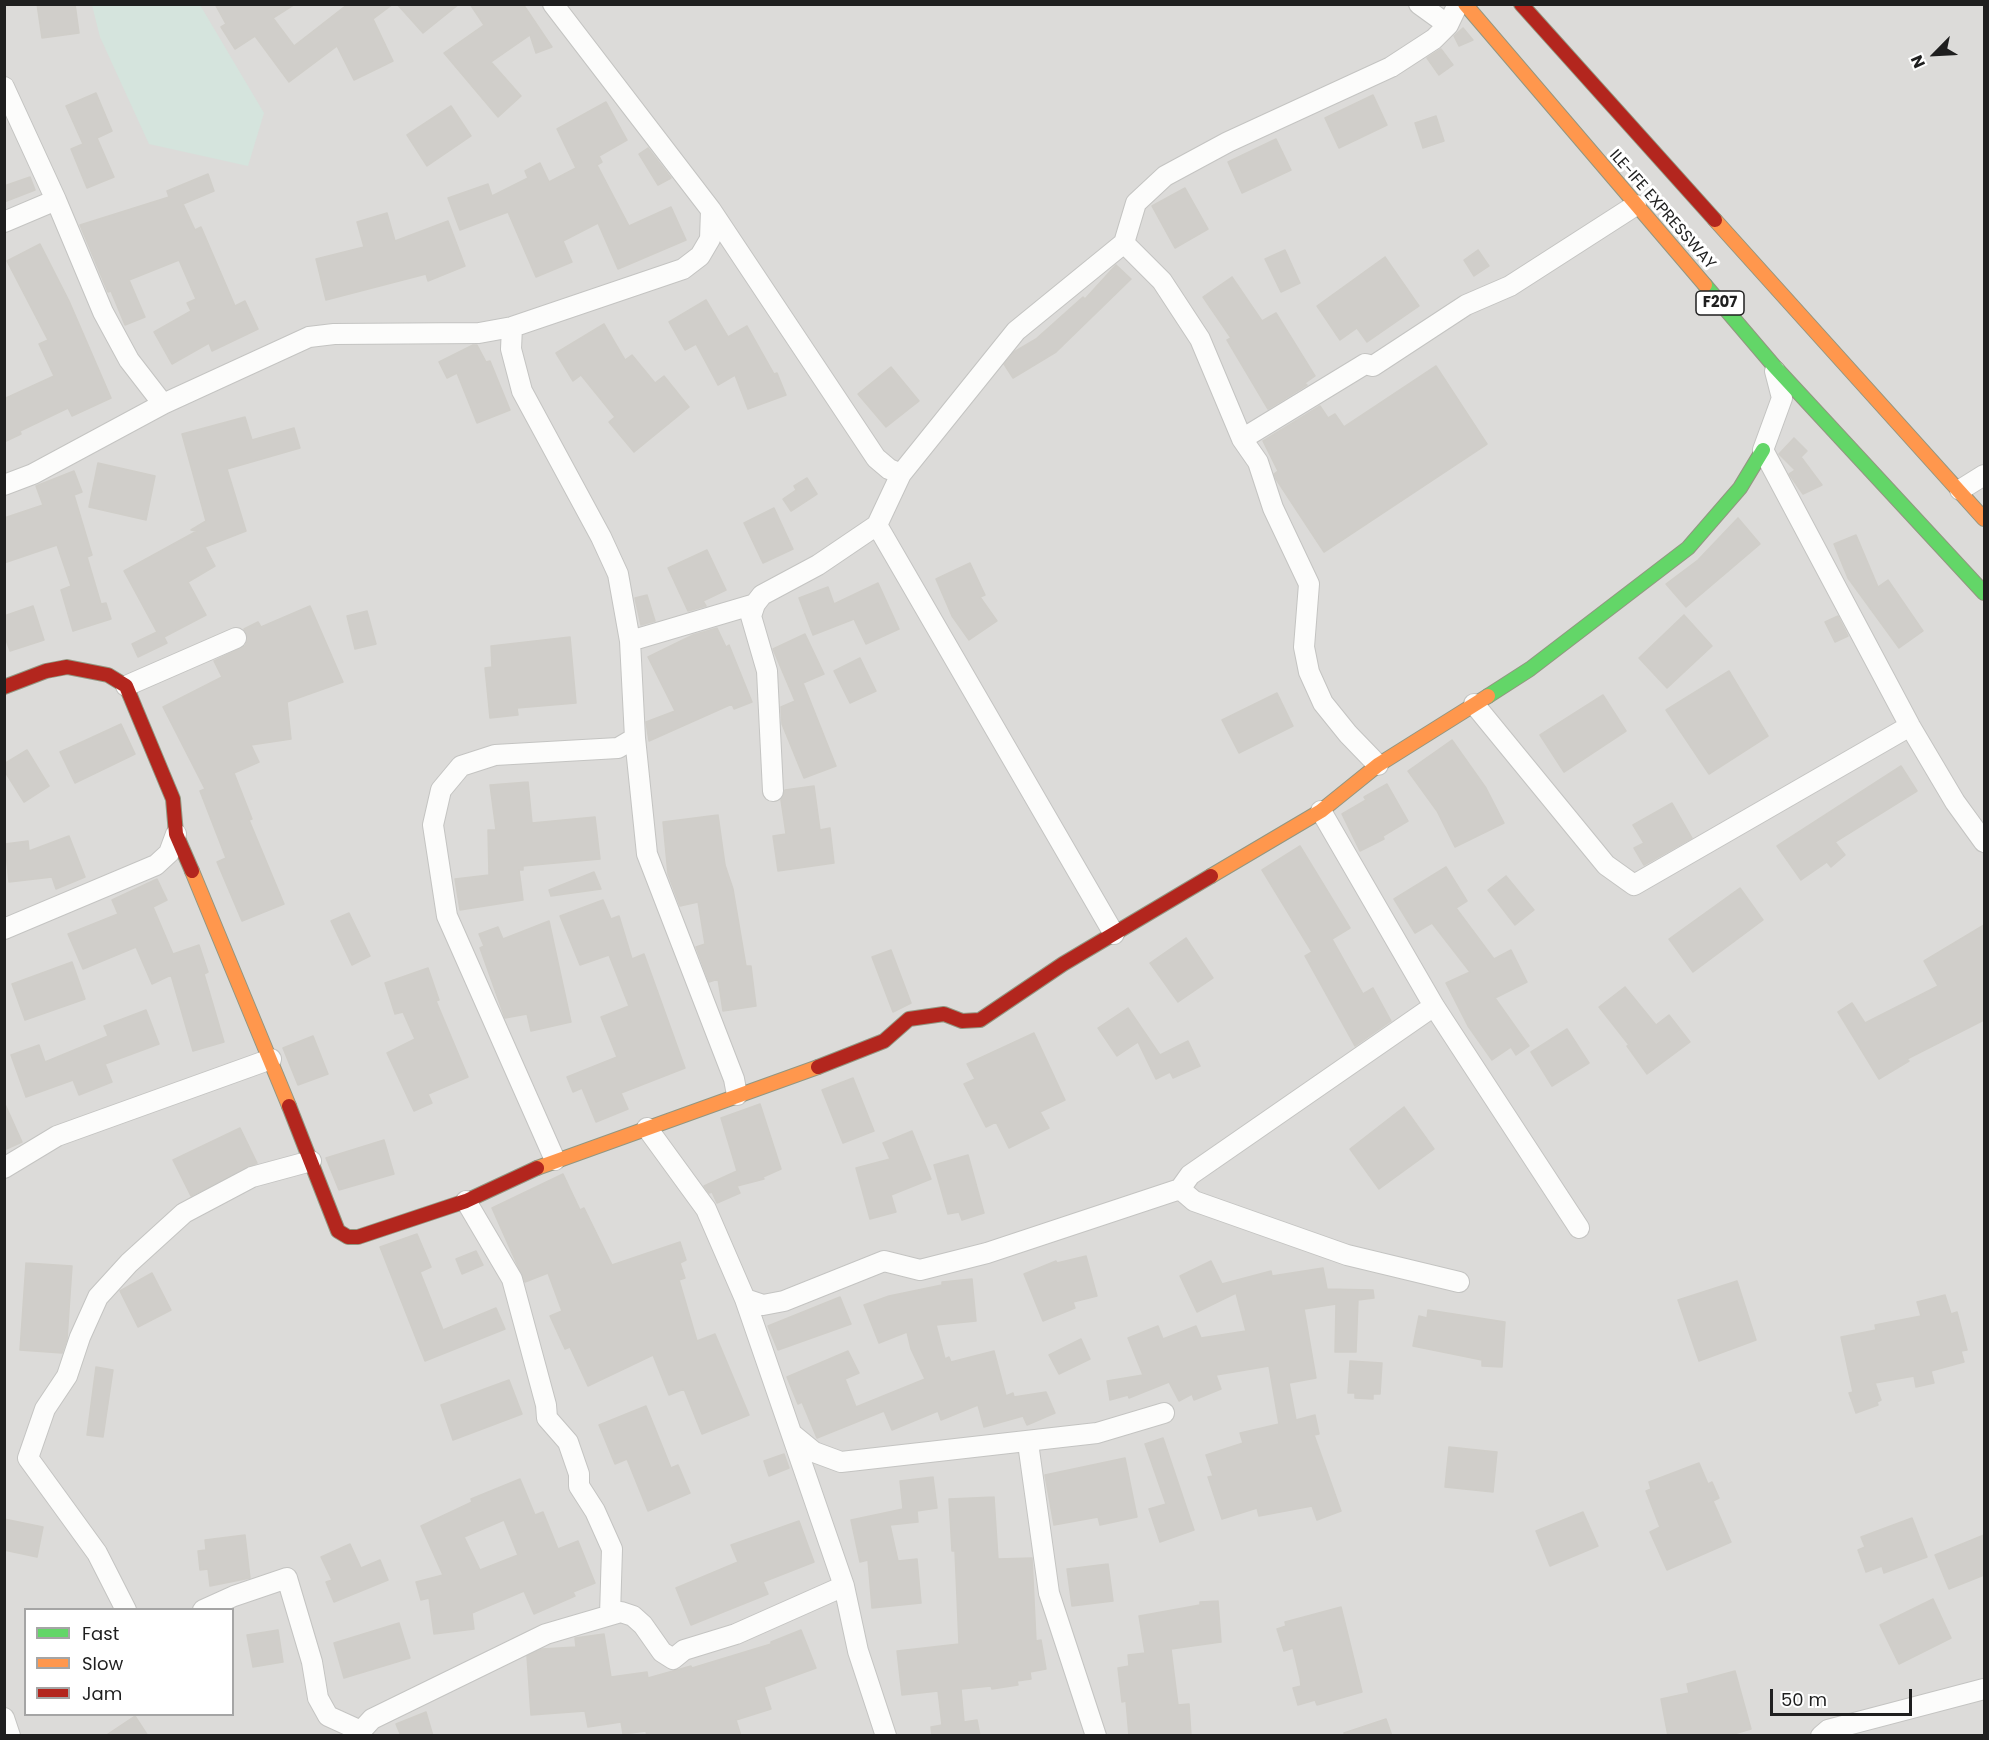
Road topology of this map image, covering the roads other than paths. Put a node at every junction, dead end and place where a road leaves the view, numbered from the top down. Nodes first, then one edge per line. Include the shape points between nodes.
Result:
1 (553, 4) edge
2 (1419, 4) edge
3 (1458, 4) edge
4 (1465, 4) edge
5 (1521, 4) edge
6 (1448, 25) junction
7 (4, 87) edge
8 (56, 200) junction
9 (1636, 205) junction
10 (711, 210) junction
11 (4, 222) edge
12 (1124, 243) junction
13 (512, 327) junction
14 (1774, 366) junction
15 (163, 404) junction
16 (1242, 439) junction
17 (1763, 450) junction
18 (901, 474) junction
19 (1984, 475) edge
20 (4, 485) edge
21 (1959, 490) junction
22 (1984, 519) edge
23 (878, 525) junction
24 (1984, 592) edge
25 (755, 604) junction
26 (236, 638) dead end
27 (630, 642) junction
28 (126, 686) junction
29 (4, 687) edge
30 (1474, 704) junction
31 (1910, 726) junction
32 (635, 738) junction
33 (1378, 765) junction
34 (773, 791) dead end
35 (1321, 811) junction
36 (176, 834) junction
37 (1984, 842) edge
38 (4, 929) edge
39 (1114, 934) junction
40 (1434, 1006) junction
41 (271, 1059) junction
42 (737, 1095) junction
43 (647, 1128) junction
44 (555, 1160) junction
45 (311, 1161) junction
46 (4, 1168) edge
47 (1180, 1189) junction
48 (466, 1201) junction
49 (1579, 1228) dead end
50 (1459, 1282) dead end
51 (746, 1299) junction
52 (1164, 1413) dead end
53 (790, 1432) junction
54 (1028, 1443) junction
55 (844, 1586) junction
56 (125, 1608) edge
57 (207, 1608) edge
58 (610, 1615) junction
59 (1984, 1689) edge
60 (4, 1718) edge
61 (361, 1733) edge
62 (10, 1736) edge
63 (886, 1736) edge
64 (1096, 1736) edge
65 (1821, 1736) edge

1 - 10 street
2 - 6 street
3 - 6 street
4 - 9 street, ILE-IFE EXPRESSWAY / F207
5 - 21 street, ILE-IFE EXPRESSWAY
6 - 12 street via 1391,67 1228,142 1165,176 1136,203
7 - 8 street
8 - 11 street
8 - 15 street via 103,312 129,360
9 - 14 street, ILE-IFE EXPRESSWAY / F207
9 - 16 street via 1510,286 1466,306 1373,366 1365,364
10 - 13 street via 710,239 700,256 683,269
10 - 18 street via 876,458
12 - 16 street via 1162,281 1200,339
12 - 18 street via 1016,331
13 - 15 street via 479,333 309,337
13 - 27 street via 511,349 522,391 618,574
14 - 17 street via 1782,398
14 - 24 street, ILE-IFE EXPRESSWAY / F207
15 - 20 street via 33,474
16 - 33 street via 1258,462 1273,508 1310,584 1304,647 1309,672 1323,703
17 - 30 street via 1740,488 1688,548 1530,669
17 - 31 street
18 - 23 street
19 - 21 street
21 - 22 street, ILE-IFE EXPRESSWAY
23 - 25 street via 818,565 762,595
23 - 39 street
25 - 27 street
25 - 34 street via 751,616 767,671
26 - 28 street
27 - 32 street
28 - 29 street via 108,675 67,667
28 - 36 street via 173,799
30 - 31 street via 1606,865 1634,885
30 - 33 street
31 - 37 street
32 - 42 street via 647,854
32 - 44 street via 618,748 495,755 461,766 441,790 433,825 447,916
33 - 35 street
35 - 39 street
35 - 40 street
36 - 38 street via 169,853 156,865
36 - 41 street
39 - 42 street via 980,1020 962,1021 944,1014 909,1019 884,1041
40 - 47 street via 1190,1175
40 - 49 street
41 - 45 street
41 - 46 street via 57,1136
42 - 43 street
43 - 44 street
43 - 51 street via 706,1209
44 - 48 street
45 - 48 street via 338,1231 348,1237
45 - 56 street via 252,1177 184,1213 129,1263 98,1296 67,1376 45,1410 28,1458 97,1553
47 - 50 street via 1194,1201 1347,1255
47 - 51 street via 987,1253 920,1270 884,1261 784,1301 763,1305
48 - 58 street via 512,1278 547,1418 568,1442 579,1486 612,1549
51 - 53 street
52 - 54 street via 1096,1433
53 - 54 street via 814,1452 841,1462
53 - 55 street
54 - 64 street via 1049,1593
55 - 58 street via 736,1634 684,1650 673,1659 633,1616 621,1612
55 - 63 street via 858,1651
57 - 61 street via 287,1578 312,1662 318,1698 328,1716
58 - 61 street via 546,1634 372,1719
59 - 65 street via 1828,1730
60 - 62 street

